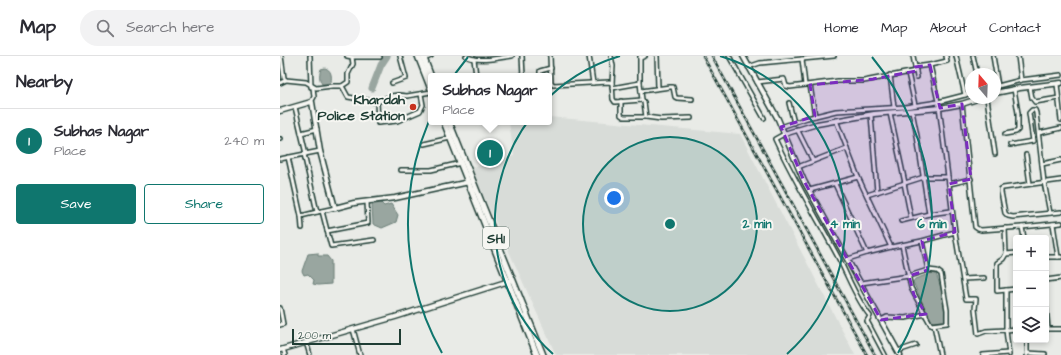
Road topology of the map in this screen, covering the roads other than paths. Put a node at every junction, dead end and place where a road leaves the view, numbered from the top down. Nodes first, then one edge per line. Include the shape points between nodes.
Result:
1 (281, 56) edge
2 (310, 56) edge
3 (347, 56) edge
4 (400, 56) edge
5 (418, 56) edge
6 (431, 56) edge
7 (466, 56) edge
8 (512, 56) edge
9 (522, 56) edge
10 (550, 56) edge
11 (589, 56) edge
12 (611, 56) edge
13 (645, 56) edge
14 (657, 56) edge
15 (729, 56) edge
16 (743, 56) edge
17 (834, 56) edge
18 (913, 56) edge
19 (946, 56) edge
20 (956, 56) edge
21 (973, 56) edge
22 (993, 56) edge
23 (1018, 56) edge
24 (352, 57) junction
25 (380, 57) dead end
26 (423, 57) edge
27 (480, 57) edge
28 (640, 57) edge
29 (474, 59) junction
30 (802, 59) junction
31 (930, 65) junction
32 (748, 66) junction
33 (915, 67) junction
34 (551, 68) junction
35 (976, 68) edge
36 (994, 68) edge
37 (916, 71) junction
38 (908, 72) junction
39 (429, 73) edge
40 (476, 73) edge
41 (523, 73) edge
42 (540, 73) edge
43 (551, 73) edge
44 (890, 75) junction
45 (1061, 76) edge
46 (917, 77) dead end
47 (286, 80) junction
48 (1021, 80) junction
49 (428, 82) edge
50 (757, 82) junction
51 (392, 83) dead end
52 (593, 83) junction
53 (612, 83) junction
54 (640, 83) junction
55 (280, 84) edge
56 (552, 84) edge
57 (1059, 84) edge
58 (805, 85) junction
59 (810, 85) junction
60 (1001, 85) edge
61 (342, 86) junction
62 (1030, 86) junction
63 (312, 87) junction
64 (612, 88) junction
65 (658, 88) junction
66 (1014, 89) junction
67 (428, 91) edge
68 (640, 91) junction
69 (1001, 92) edge
70 (421, 94) junction
71 (965, 95) joint
72 (1058, 98) junction
73 (692, 99) dead end
74 (642, 100) junction
75 (621, 101) junction
76 (312, 102) junction
77 (377, 102) junction
78 (788, 103) dead end
79 (965, 103) edge
80 (962, 104) junction
81 (987, 104) edge
82 (915, 105) junction
83 (939, 105) junction
84 (295, 107) junction
85 (894, 107) junction
86 (280, 111) edge
87 (912, 111) junction
88 (890, 113) junction
89 (871, 115) junction
90 (815, 116) junction
91 (646, 117) junction
92 (692, 118) dead end
93 (764, 118) dead end
94 (836, 120) junction
95 (1061, 120) edge
96 (794, 123) junction
97 (445, 125) edge
98 (450, 125) edge
99 (781, 127) junction
100 (1061, 128) edge
101 (317, 129) junction
102 (797, 130) junction
103 (301, 133) junction
104 (1038, 133) junction
105 (784, 134) junction
106 (1005, 134) dead end
107 (450, 138) junction
108 (424, 144) dead end
109 (1010, 145) dead end
110 (847, 148) junction
111 (320, 151) junction
112 (305, 154) junction
113 (995, 154) dead end
114 (1026, 155) dead end
115 (288, 157) junction
116 (280, 159) edge
117 (1061, 160) edge
118 (813, 161) junction
119 (461, 164) junction
120 (1042, 164) junction
121 (798, 167) junction
122 (401, 170) dead end
123 (858, 177) junction
124 (924, 177) junction
125 (948, 177) junction
126 (970, 179) junction
127 (1061, 180) edge
128 (469, 182) junction
129 (1044, 182) junction
130 (905, 183) junction
131 (835, 184) junction
132 (949, 184) junction
133 (1030, 184) junction
134 (810, 190) junction
135 (877, 192) junction
136 (867, 195) junction
137 (366, 202) junction
138 (335, 208) junction
139 (322, 211) junction
140 (951, 211) junction
141 (317, 212) junction
142 (1061, 212) edge
143 (1050, 213) junction
144 (929, 214) junction
145 (301, 216) junction
146 (911, 218) junction
147 (901, 221) dead end
148 (1061, 223) edge
149 (1053, 224) junction
150 (1022, 227) junction
151 (302, 228) dead end
152 (1005, 228) junction
153 (327, 231) junction
154 (955, 232) junction
155 (1023, 235) edge
156 (374, 240) dead end
157 (922, 241) junction
158 (902, 245) junction
159 (891, 247) junction
160 (867, 253) junction
161 (1013, 253) edge
162 (1006, 254) junction
163 (1059, 257) edge
164 (848, 259) junction
165 (928, 270) junction
166 (909, 276) junction
167 (984, 278) dead end
168 (1061, 278) edge
169 (963, 279) junction
170 (1049, 280) edge
171 (511, 281) junction
172 (862, 283) junction
173 (1013, 289) edge
174 (1006, 290) junction
175 (280, 308) edge
176 (280, 313) edge
177 (926, 314) junction
178 (881, 320) junction
179 (280, 325) edge
180 (934, 325) junction
181 (353, 329) junction
182 (1013, 329) edge
183 (1049, 329) edge
184 (1061, 329) edge
185 (1006, 330) junction
186 (306, 342) junction
187 (1026, 343) edge
188 (916, 345) dead end
189 (282, 350) edge
190 (899, 353) edge
191 (1009, 354) edge
192 (1027, 354) edge
193 (1046, 354) dead end
194 (285, 355) edge
195 (310, 355) edge
196 (360, 355) edge
197 (537, 355) edge
198 (543, 355) edge
199 (885, 355) edge
200 (940, 355) edge
201 (983, 355) edge

1 - 47 street
2 - 63 street
3 - 24 street
4 - 51 street via 406,78
5 - 49 main road
6 - 26 street
7 - 29 street
8 - 27 street via 491,59
9 - 41 street
10 - 34 street
11 - 52 street
12 - 53 street
13 - 28 street
14 - 65 street
15 - 93 street
16 - 32 street
17 - 30 street
18 - 33 street
19 - 31 street via 947,61
20 - 71 street
21 - 35 street
22 - 36 street
23 - 48 street
24 - 25 street
24 - 61 street via 353,64 348,74 348,82
26 - 39 main road
27 - 29 street
28 - 54 street
29 - 40 street
30 - 32 street
30 - 58 street
31 - 33 street
31 - 83 street
32 - 50 street
33 - 37 street
34 - 42 street
34 - 43 street
37 - 38 street
37 - 46 street
38 - 44 street
38 - 82 street
44 - 59 street
44 - 85 street
45 - 48 street
47 - 55 street
47 - 63 street via 306,82
48 - 60 street
50 - 58 street via 784,79 788,87
50 - 99 street
52 - 53 street
52 - 56 street
53 - 64 street
54 - 64 street
54 - 68 street
57 - 62 street
57 - 72 street
58 - 59 street
59 - 90 street
61 - 63 street
61 - 77 street via 348,97
62 - 66 street
62 - 72 street via 1034,102
63 - 76 street
64 - 75 street via 613,100
65 - 68 street
65 - 73 street via 670,86 673,87 677,98
66 - 69 street
66 - 106 street via 1018,130
67 - 70 street
68 - 74 street
70 - 77 street via 391,96
70 - 77 street via 423,104 420,111 397,121 378,123
71 - 83 street
72 - 95 street
74 - 75 street
74 - 91 street
75 - 91 street via 622,116
76 - 84 street
76 - 101 street
78 - 96 street
79 - 80 street
80 - 83 street
80 - 126 street
81 - 113 street
82 - 83 street
82 - 85 street
83 - 87 street
83 - 125 street
84 - 86 street
84 - 103 street
85 - 90 street via 836,111
87 - 88 street
87 - 124 street
88 - 89 street
88 - 130 street
89 - 94 street
89 - 135 street
90 - 96 street
91 - 92 street
94 - 102 street
94 - 110 street
96 - 99 street
97 - 107 main road, SH1
98 - 171 main road, SH1
99 - 105 street
100 - 104 street
101 - 103 street
101 - 111 street
102 - 105 street
102 - 118 street
103 - 112 street
104 - 109 street via 1036,113 1032,110 1030,113 1033,141
104 - 120 street
105 - 121 street
105 - 199 street via 775,139 870,316 867,321
107 - 108 street
107 - 119 main road, SH1
110 - 118 street
110 - 123 street
111 - 112 street
111 - 138 street
112 - 115 street
112 - 141 street
114 - 133 street
115 - 116 street
115 - 145 street
117 - 120 street
118 - 121 street
119 - 122 street via 431,170
119 - 128 main road, SH1
120 - 129 street
121 - 134 street
123 - 131 street
123 - 136 street
124 - 125 street
124 - 130 street
124 - 144 street
125 - 132 street
126 - 132 street
126 - 152 street via 976,228
127 - 129 street
128 - 137 street
128 - 171 main road, SH1
129 - 133 street
129 - 143 street
130 - 135 street
130 - 146 street
131 - 134 street
131 - 160 street
132 - 140 street
133 - 143 street via 1001,189 1005,213 1013,217
134 - 164 street
135 - 136 street
136 - 159 street
137 - 138 street
137 - 153 street via 368,223
138 - 139 street
139 - 141 street
139 - 153 street
140 - 144 street
140 - 154 street
141 - 145 street
142 - 143 street
144 - 146 street
145 - 151 street
146 - 147 street
148 - 149 street
149 - 150 street
149 - 163 street
150 - 152 street
150 - 155 street
152 - 162 street
153 - 156 street via 331,246
154 - 157 street
154 - 169 street
157 - 158 street
157 - 165 street
158 - 159 street
158 - 166 street
159 - 160 street
160 - 164 street
161 - 162 street
162 - 174 street via 997,263 996,283 997,291
164 - 172 street
165 - 166 street
165 - 180 street via 940,274 947,310 947,322
166 - 172 street
166 - 177 street via 914,295
167 - 169 street
168 - 170 street
169 - 185 street via 966,299 976,299 978,334
171 - 181 street
171 - 197 main road, SH1
171 - 198 main road, SH1
172 - 178 street
173 - 174 street
174 - 185 street
175 - 176 street
176 - 179 street via 283,324
177 - 178 street via 905,318 887,317
177 - 180 street via 930,324
178 - 190 street
180 - 200 street
181 - 186 street
181 - 196 street
182 - 185 street
183 - 184 street
185 - 191 street
186 - 189 street
186 - 195 street
187 - 192 street
188 - 190 street
189 - 194 street
191 - 201 street
192 - 193 street

